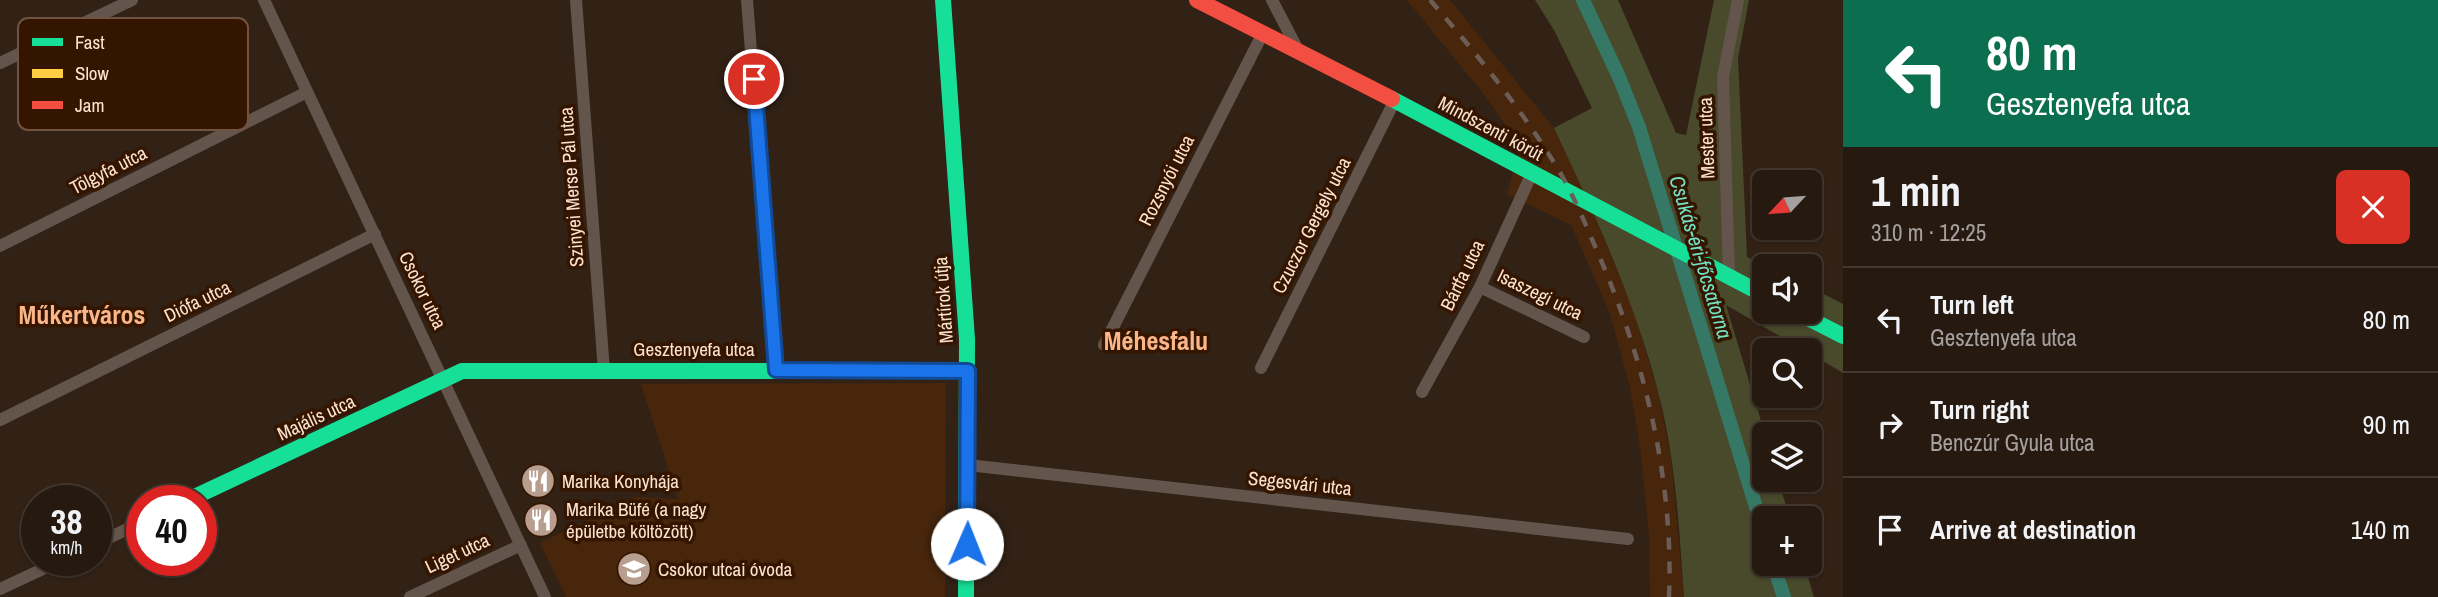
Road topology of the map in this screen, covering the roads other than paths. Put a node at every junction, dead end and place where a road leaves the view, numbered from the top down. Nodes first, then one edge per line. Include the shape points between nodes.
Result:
1 (132, 0) edge
2 (264, 0) edge
3 (576, 0) edge
4 (747, 0) edge
5 (943, 0) edge
6 (1197, 0) edge
7 (1272, 0) edge
8 (1738, 0) edge
9 (94, 18) edge
10 (1263, 33) junction
11 (1298, 51) junction
12 (18, 54) edge
13 (0, 63) edge
14 (307, 92) junction
15 (1395, 100) junction
16 (248, 122) edge
17 (231, 130) edge
18 (1532, 173) junction
19 (374, 234) junction
20 (0, 246) edge
21 (1730, 276) junction
22 (1480, 287) junction
23 (1752, 288) edge
24 (1820, 324) edge
25 (1843, 336) edge
26 (1584, 337) dead end
27 (1104, 345) dead end
28 (1261, 368) dead end
29 (776, 370) junction
30 (462, 371) joint
31 (604, 371) junction
32 (968, 371) junction
33 (444, 379) junction
34 (1422, 392) dead end
35 (0, 420) edge
36 (968, 465) junction
37 (217, 486) edge
38 (1628, 539) dead end
39 (521, 545) junction
40 (28, 576) edge
41 (0, 589) edge
42 (410, 597) edge
43 (545, 597) edge
44 (967, 597) edge

1 - 9 street
2 - 14 street, Csokor utca
3 - 31 street, Szinyei Merse Pál utca
4 - 29 street
5 - 32 street, Mártírok útja
6 - 10 street, Mindszenti körút
7 - 11 street
8 - 21 street, Mester utca via 1723,77
10 - 11 street, Mindszenti körút
10 - 27 street, Rozsnyói utca
11 - 15 street, Mindszenti körút
12 - 13 street
14 - 16 street, Tölgyfa utca
14 - 19 street, Csokor utca
15 - 18 street, Mindszenti körút
15 - 28 street, Czuczor Gergely utca
17 - 20 street, Tölgyfa utca
18 - 21 street, Mindszenti körút
18 - 22 street, Bártfa utca
19 - 33 street, Csokor utca
19 - 35 street, Diófa utca
21 - 23 street, Mindszenti körút
22 - 26 street, Isaszegi utca
22 - 34 street, Bártfa utca
24 - 25 street
29 - 31 street, Gesztenyefa utca
29 - 32 street, Gesztenyefa utca
30 - 31 street, Gesztenyefa utca
30 - 33 street, Majális utca
32 - 36 street, Mártírok útja
33 - 37 street, Majális utca
33 - 39 street, Csokor utca
36 - 38 street, Segesvári utca
36 - 44 street, Mártírok útja
39 - 42 street, Liget utca
39 - 43 street, Csokor utca
40 - 41 street

